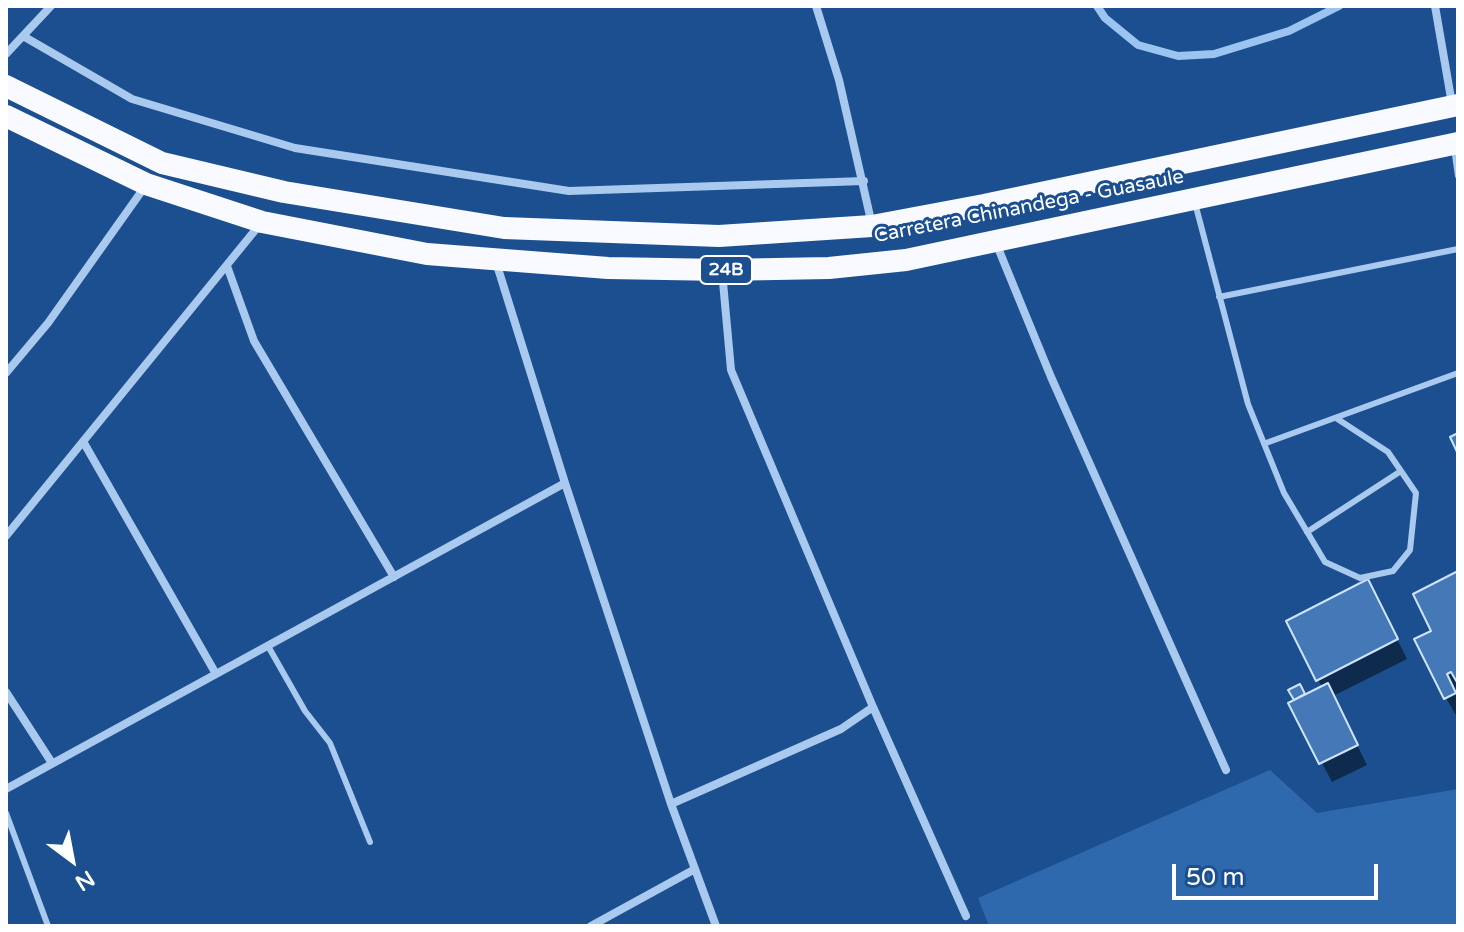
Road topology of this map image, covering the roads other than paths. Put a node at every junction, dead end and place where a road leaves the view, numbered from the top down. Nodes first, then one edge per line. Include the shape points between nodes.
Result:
1 (51, 6) edge
2 (816, 6) edge
3 (1435, 6) edge
4 (23, 36) junction
5 (6, 54) edge
6 (6, 86) edge
7 (1455, 106) edge
8 (6, 116) edge
9 (1456, 144) edge
10 (1458, 176) edge
11 (864, 181) junction
12 (146, 184) junction
13 (1194, 199) junction
14 (262, 222) junction
15 (872, 226) junction
16 (996, 242) junction
17 (1458, 249) edge
18 (496, 261) junction
19 (227, 266) junction
20 (722, 270) junction
21 (1219, 297) junction
22 (6, 373) edge
23 (1458, 373) edge
24 (1336, 418) junction
25 (84, 443) junction
26 (1266, 443) junction
27 (1401, 471) junction
28 (565, 483) junction
29 (1307, 532) junction
30 (6, 536) edge
31 (394, 577) junction
32 (268, 646) junction
33 (216, 674) junction
34 (6, 692) edge
35 (873, 707) junction
36 (52, 763) junction
37 (1226, 770) dead end
38 (6, 789) edge
39 (671, 804) junction
40 (6, 813) edge
41 (370, 842) dead end
42 (695, 869) junction
43 (966, 916) dead end
44 (48, 926) edge
45 (591, 926) edge
46 (716, 926) edge

1 - 4 street
2 - 11 street
3 - 7 street
4 - 5 street
4 - 11 street via 132,99 295,148 569,191
6 - 15 highway, Carretera Chinandega - Guasaule / 24B via 162,163 316,197 504,228 719,236
7 - 15 highway, Carretera Chinandega - Guasaule / 24B
8 - 12 highway, Carretera Chinandega - Guasaule / 24B
9 - 10 lane
9 - 13 highway, Carretera Chinandega - Guasaule / 24B
11 - 15 street
12 - 14 highway, Carretera Chinandega - Guasaule / 24B
12 - 22 street
13 - 16 highway, Carretera Chinandega - Guasaule / 24B
13 - 21 lane
14 - 18 highway, Carretera Chinandega - Guasaule / 24B via 427,254
14 - 19 street
16 - 20 highway, Carretera Chinandega - Guasaule / 24B via 891,262
16 - 37 street
17 - 21 lane
18 - 20 highway, Carretera Chinandega - Guasaule / 24B
18 - 28 street
19 - 25 street
19 - 31 street via 254,341
20 - 35 street via 731,370
21 - 26 lane via 1248,404
23 - 24 lane
24 - 26 lane
24 - 27 lane via 1388,452
25 - 30 street
25 - 33 street
26 - 29 lane via 1284,493
27 - 29 lane
27 - 29 lane via 1416,493 1410,550 1393,571 1360,578 1325,562
28 - 31 street
28 - 39 street
31 - 32 street
32 - 33 street
32 - 41 lane via 330,743
33 - 36 street
34 - 36 street
35 - 39 street via 841,729
35 - 43 street
36 - 38 street
39 - 42 street
40 - 44 lane
42 - 45 street
42 - 46 street

